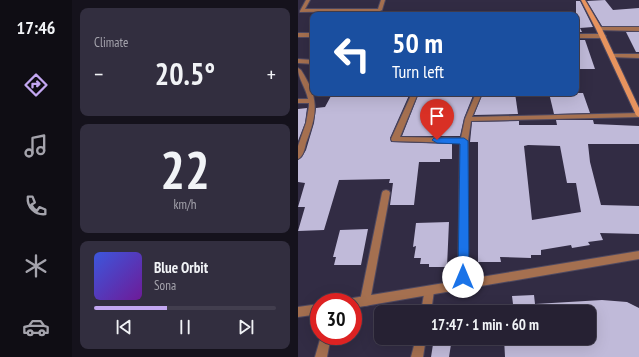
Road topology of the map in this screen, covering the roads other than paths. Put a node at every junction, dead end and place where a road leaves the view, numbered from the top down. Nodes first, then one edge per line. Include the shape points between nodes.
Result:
1 (308, 0) edge
2 (383, 0) edge
3 (583, 0) edge
4 (639, 28) edge
5 (599, 29) junction
6 (298, 35) edge
7 (310, 35) edge
8 (579, 36) edge
9 (603, 36) junction
10 (612, 56) junction
11 (639, 56) edge
12 (298, 61) edge
13 (310, 62) edge
14 (298, 70) edge
15 (310, 88) edge
16 (312, 96) edge
17 (414, 96) edge
18 (478, 96) edge
19 (298, 101) edge
20 (312, 101) junction
21 (639, 115) edge
22 (468, 119) junction
23 (464, 141) junction
24 (298, 156) edge
25 (386, 193) dead end
26 (639, 255) edge
27 (463, 285) junction
28 (429, 291) junction
29 (362, 302) edge
30 (365, 302) junction
31 (427, 305) edge
32 (310, 310) edge
33 (298, 312) edge
34 (324, 345) edge
35 (420, 345) edge
36 (321, 357) edge
37 (417, 357) edge

1 - 2 street via 302,11 380,10
3 - 5 main road
4 - 5 street
5 - 9 main road
6 - 7 street
8 - 9 street
9 - 10 main road
10 - 11 street
10 - 21 main road
12 - 13 street
14 - 15 street
16 - 20 street
17 - 23 street via 396,139
18 - 22 street
19 - 20 street
20 - 24 street via 310,123
21 - 22 street
22 - 23 street
23 - 27 street
25 - 30 street
26 - 27 street
27 - 28 street
28 - 30 street
28 - 31 street
29 - 30 street
32 - 33 street
34 - 36 street
35 - 37 street

